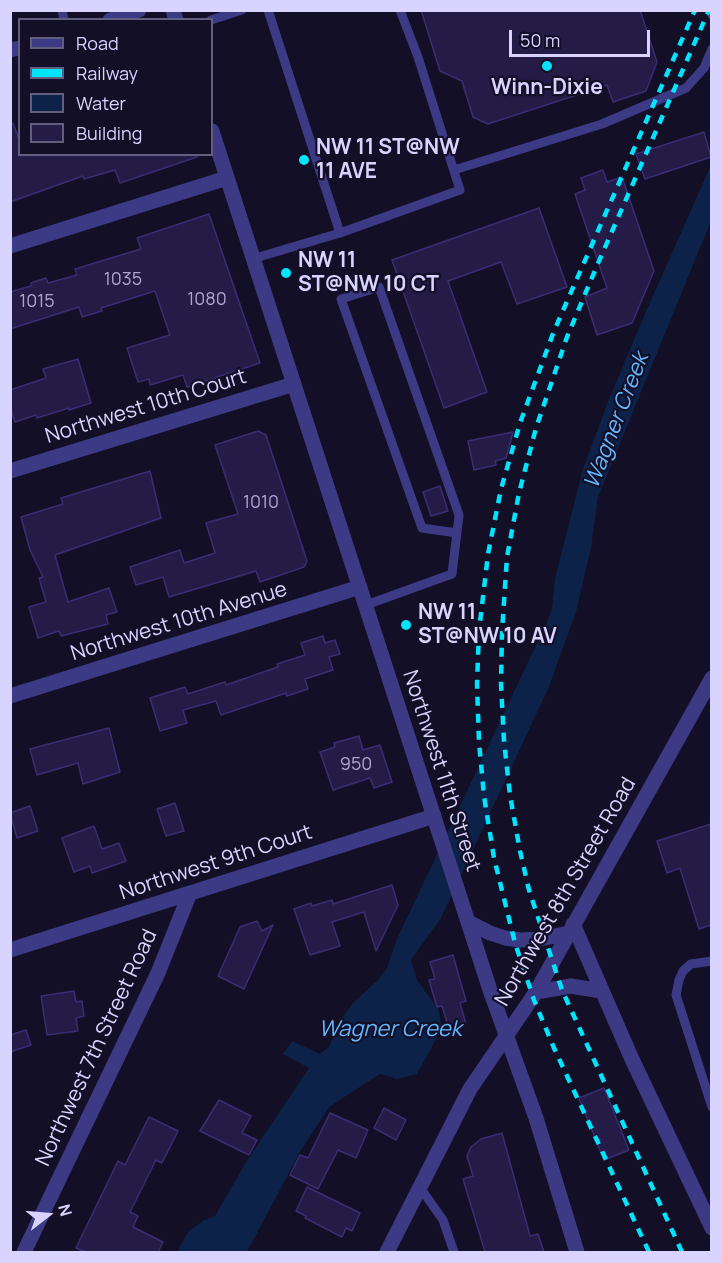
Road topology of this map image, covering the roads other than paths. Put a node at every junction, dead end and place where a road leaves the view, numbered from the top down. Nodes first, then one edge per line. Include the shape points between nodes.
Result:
1 (139, 10) edge
2 (242, 10) edge
3 (268, 10) edge
4 (400, 10) edge
5 (711, 10) edge
6 (711, 15) edge
7 (116, 18) edge
8 (213, 19) edge
9 (711, 49) edge
10 (213, 134) edge
11 (454, 170) junction
12 (227, 178) junction
13 (340, 233) junction
14 (10, 246) edge
15 (252, 258) junction
16 (294, 384) junction
17 (10, 471) edge
18 (457, 533) junction
19 (360, 587) junction
20 (366, 605) junction
21 (711, 678) edge
22 (10, 696) edge
23 (434, 816) junction
24 (190, 893) junction
25 (468, 922) junction
26 (571, 928) junction
27 (10, 950) edge
28 (711, 961) edge
29 (601, 991) junction
30 (536, 992) junction
31 (506, 1034) junction
32 (710, 1105) edge
33 (419, 1186) junction
34 (711, 1228) edge
35 (24, 1252) edge
36 (387, 1252) edge
37 (454, 1252) edge
38 (577, 1252) edge

1 - 7 street
2 - 8 lane
3 - 13 lane
4 - 11 lane
5 - 6 lane
9 - 11 lane via 704,68 686,88 602,124
10 - 12 street, Northwest 11th Street
11 - 13 lane via 460,190
12 - 14 street
12 - 15 street, Northwest 11th Street
13 - 15 lane
15 - 16 street, Northwest 11th Street
16 - 17 street, Northwest 10th Court
16 - 19 street, Northwest 11th Street
18 - 18 lane via 459,514 379,287 341,299 422,528
18 - 20 lane via 452,574
19 - 20 street, Northwest 11th Street
19 - 22 street, Northwest 10th Avenue
20 - 23 street, Northwest 11th Street
21 - 26 street, Northwest 8th Street Road
23 - 24 street, Northwest 9th Court
23 - 25 street, Northwest 11th Street
24 - 27 street, Northwest 9th Court
24 - 35 street, Northwest 7th Street Road via 158,973
25 - 26 street via 490,933 520,940 540,939
25 - 31 street, Northwest 11th Street
26 - 29 street
26 - 30 street, Northwest 8th Street Road
28 - 32 lane via 691,964 683,971 676,995
29 - 30 street via 571,986
29 - 34 street
30 - 31 street, Northwest 8th Street Road
31 - 33 street, Northwest 8th Street Road via 470,1089
31 - 38 street, Northwest 11th Street via 533,1107
33 - 36 street, Northwest 8th Street Road
33 - 37 lane via 443,1220

